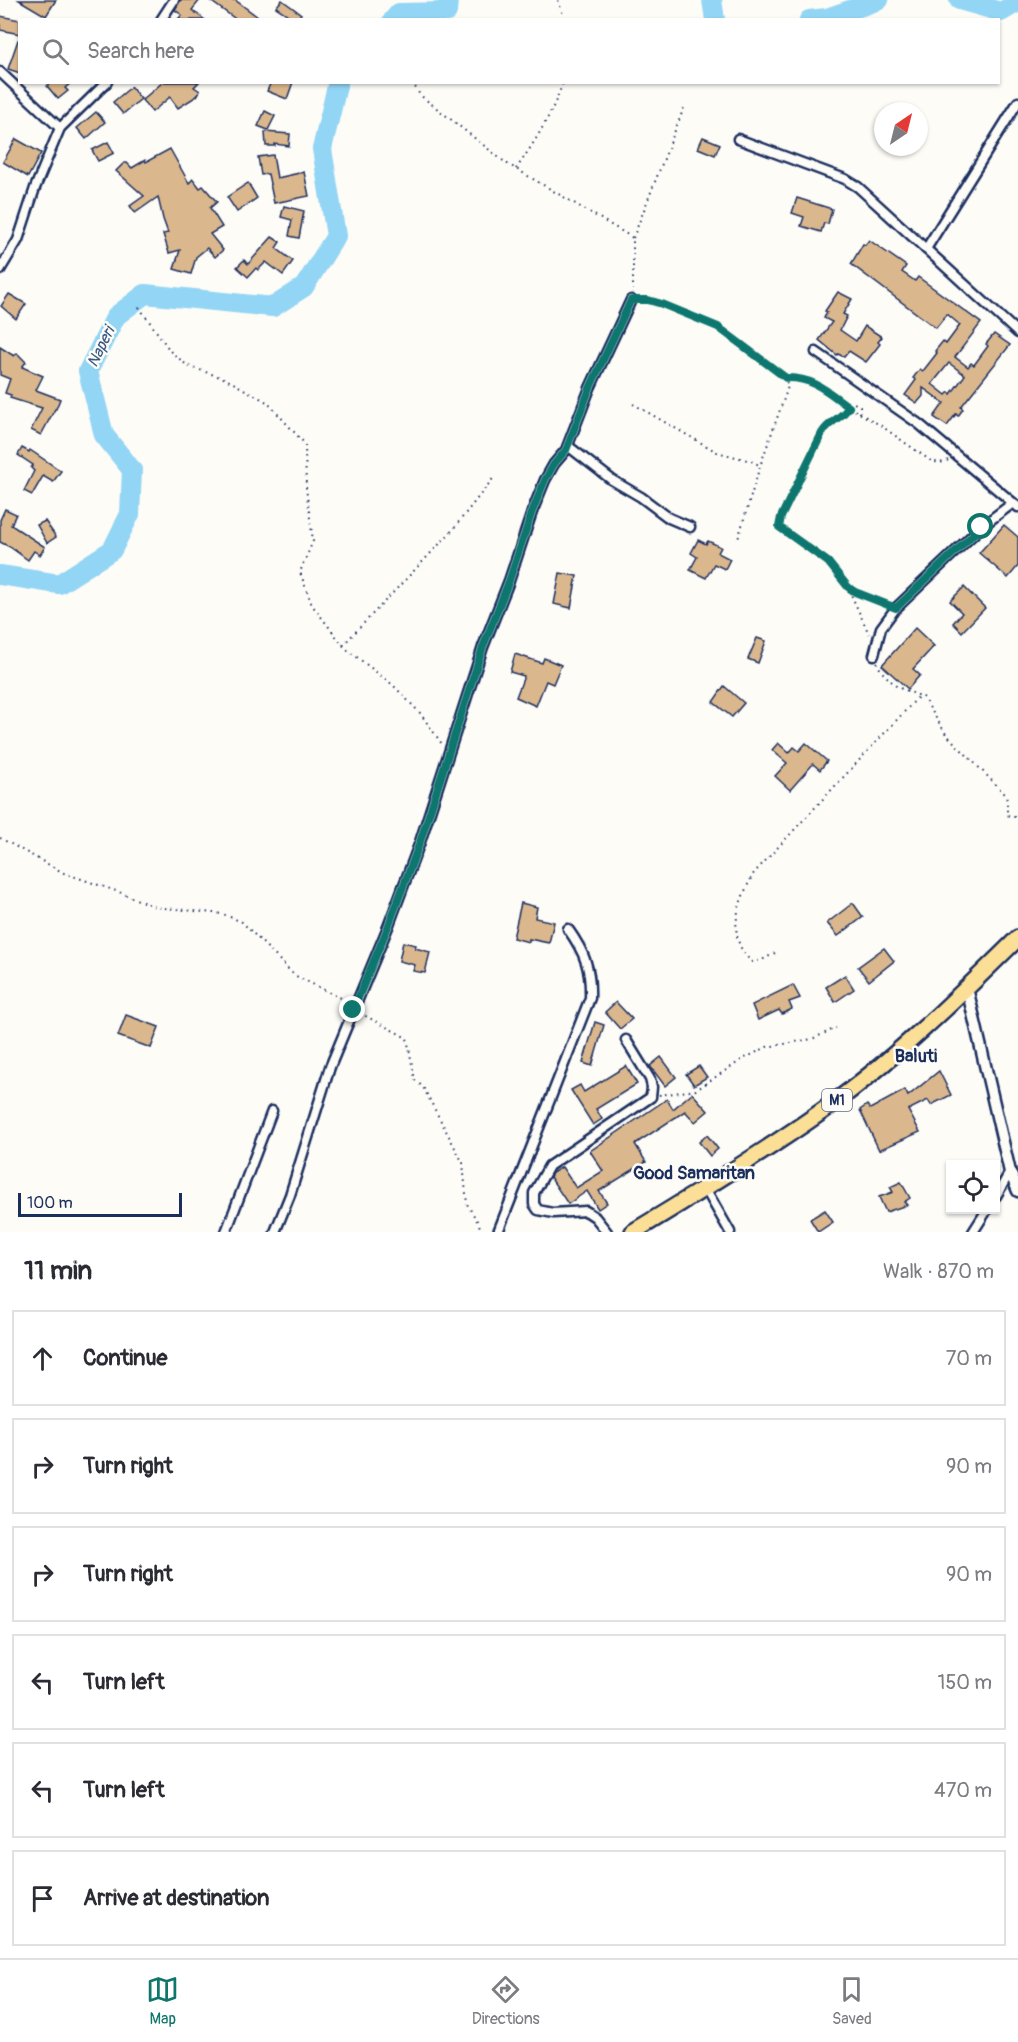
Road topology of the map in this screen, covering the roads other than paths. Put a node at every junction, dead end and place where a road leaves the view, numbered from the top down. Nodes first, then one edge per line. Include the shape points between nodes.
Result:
1 (173, 0) edge
2 (161, 18) edge
3 (0, 72) edge
4 (105, 84) edge
5 (1018, 102) edge
6 (60, 128) junction
7 (738, 139) dead end
8 (926, 249) junction
9 (0, 270) edge
10 (631, 300) road end
11 (1018, 333) edge
12 (816, 352) dead end
13 (568, 446) junction
14 (1016, 505) edge
15 (690, 527) dead end
16 (874, 655) road end
17 (568, 929) dead end
18 (1018, 938) edge
19 (967, 988) junction
20 (626, 1040) dead end
21 (272, 1111) dead end
22 (1010, 1172) junction
23 (705, 1188) junction
24 (1000, 1189) edge
25 (1018, 1191) edge
26 (984, 1214) edge
27 (226, 1232) edge
28 (275, 1232) edge
29 (498, 1232) edge
30 (607, 1232) edge
31 (633, 1232) edge
32 (730, 1232) edge
33 (973, 1232) edge

1 - 2 street
3 - 6 street
4 - 6 street
5 - 8 street
6 - 9 street via 18,240
7 - 8 street via 851,182
8 - 11 street
10 - 13 street
12 - 14 street via 919,424
13 - 15 street via 669,518
13 - 28 street via 545,480 532,512 483,647 420,842 315,1110
14 - 16 street via 981,527 896,608 881,628
17 - 29 street via 588,964 590,998
18 - 19 highway, M1
19 - 22 street
19 - 23 highway, M1 via 830,1106
20 - 30 street via 650,1079 651,1097 549,1166 534,1192 538,1210 586,1211
21 - 27 street
22 - 24 street
22 - 25 street
23 - 31 highway, M1
23 - 32 street
26 - 33 street

